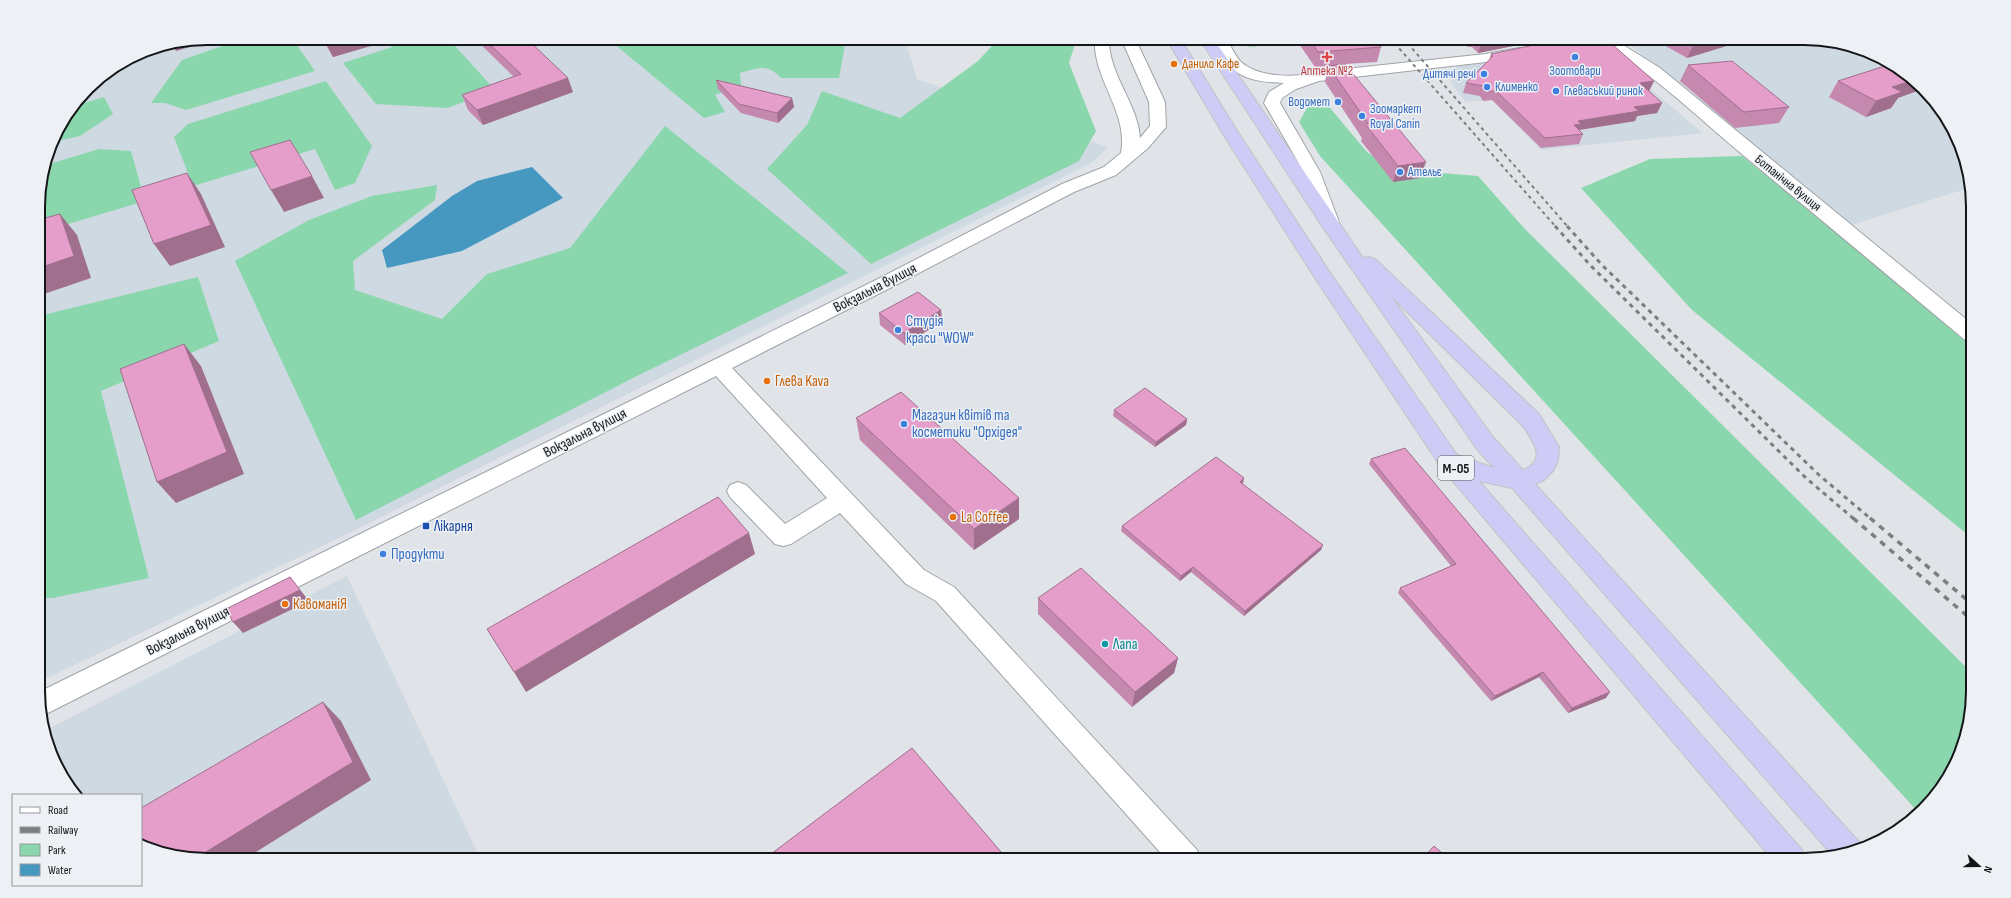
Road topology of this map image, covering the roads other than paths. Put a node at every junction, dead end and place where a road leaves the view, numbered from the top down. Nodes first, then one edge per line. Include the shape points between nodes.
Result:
1 (1103, 45) edge
2 (1131, 45) edge
3 (1177, 45) edge
4 (1211, 45) edge
5 (1223, 45) edge
6 (1615, 45) edge
7 (1535, 49) edge
8 (1107, 68) junction
9 (1141, 69) junction
10 (1313, 79) junction
11 (1158, 115) junction
12 (1126, 116) junction
13 (1129, 158) junction
14 (1333, 229) junction
15 (1966, 329) edge
16 (719, 366) junction
17 (1449, 461) junction
18 (1517, 480) junction
19 (738, 491) dead end
20 (844, 500) junction
21 (45, 702) edge
22 (1845, 847) edge
23 (1181, 853) edge
24 (1786, 853) edge

1 - 8 street
2 - 9 street
3 - 17 highway, М-05 via 1326,281
4 - 14 highway, М-05
5 - 10 street via 1235,64 1248,74 1271,78
6 - 15 street, Ботанічна вулиця via 1655,70
7 - 10 street via 1486,58
8 - 9 street via 1118,66
8 - 12 street
9 - 11 street via 1157,102
10 - 14 street via 1275,94 1272,103 1312,172
11 - 12 street via 1141,119
11 - 13 street, Вокзальна вулиця via 1158,128
12 - 13 street via 1131,128
13 - 16 street, Вокзальна вулиця via 1110,170 1068,188
14 - 18 highway, М-05 via 1480,436
14 - 18 highway via 1531,420 1548,447 1546,465 1533,477
16 - 20 street
16 - 21 street, Вокзальна вулиця
17 - 18 highway via 1502,480
17 - 24 highway, М-05
18 - 22 highway, М-05
19 - 20 street via 783,537
20 - 23 street via 915,577 945,594

